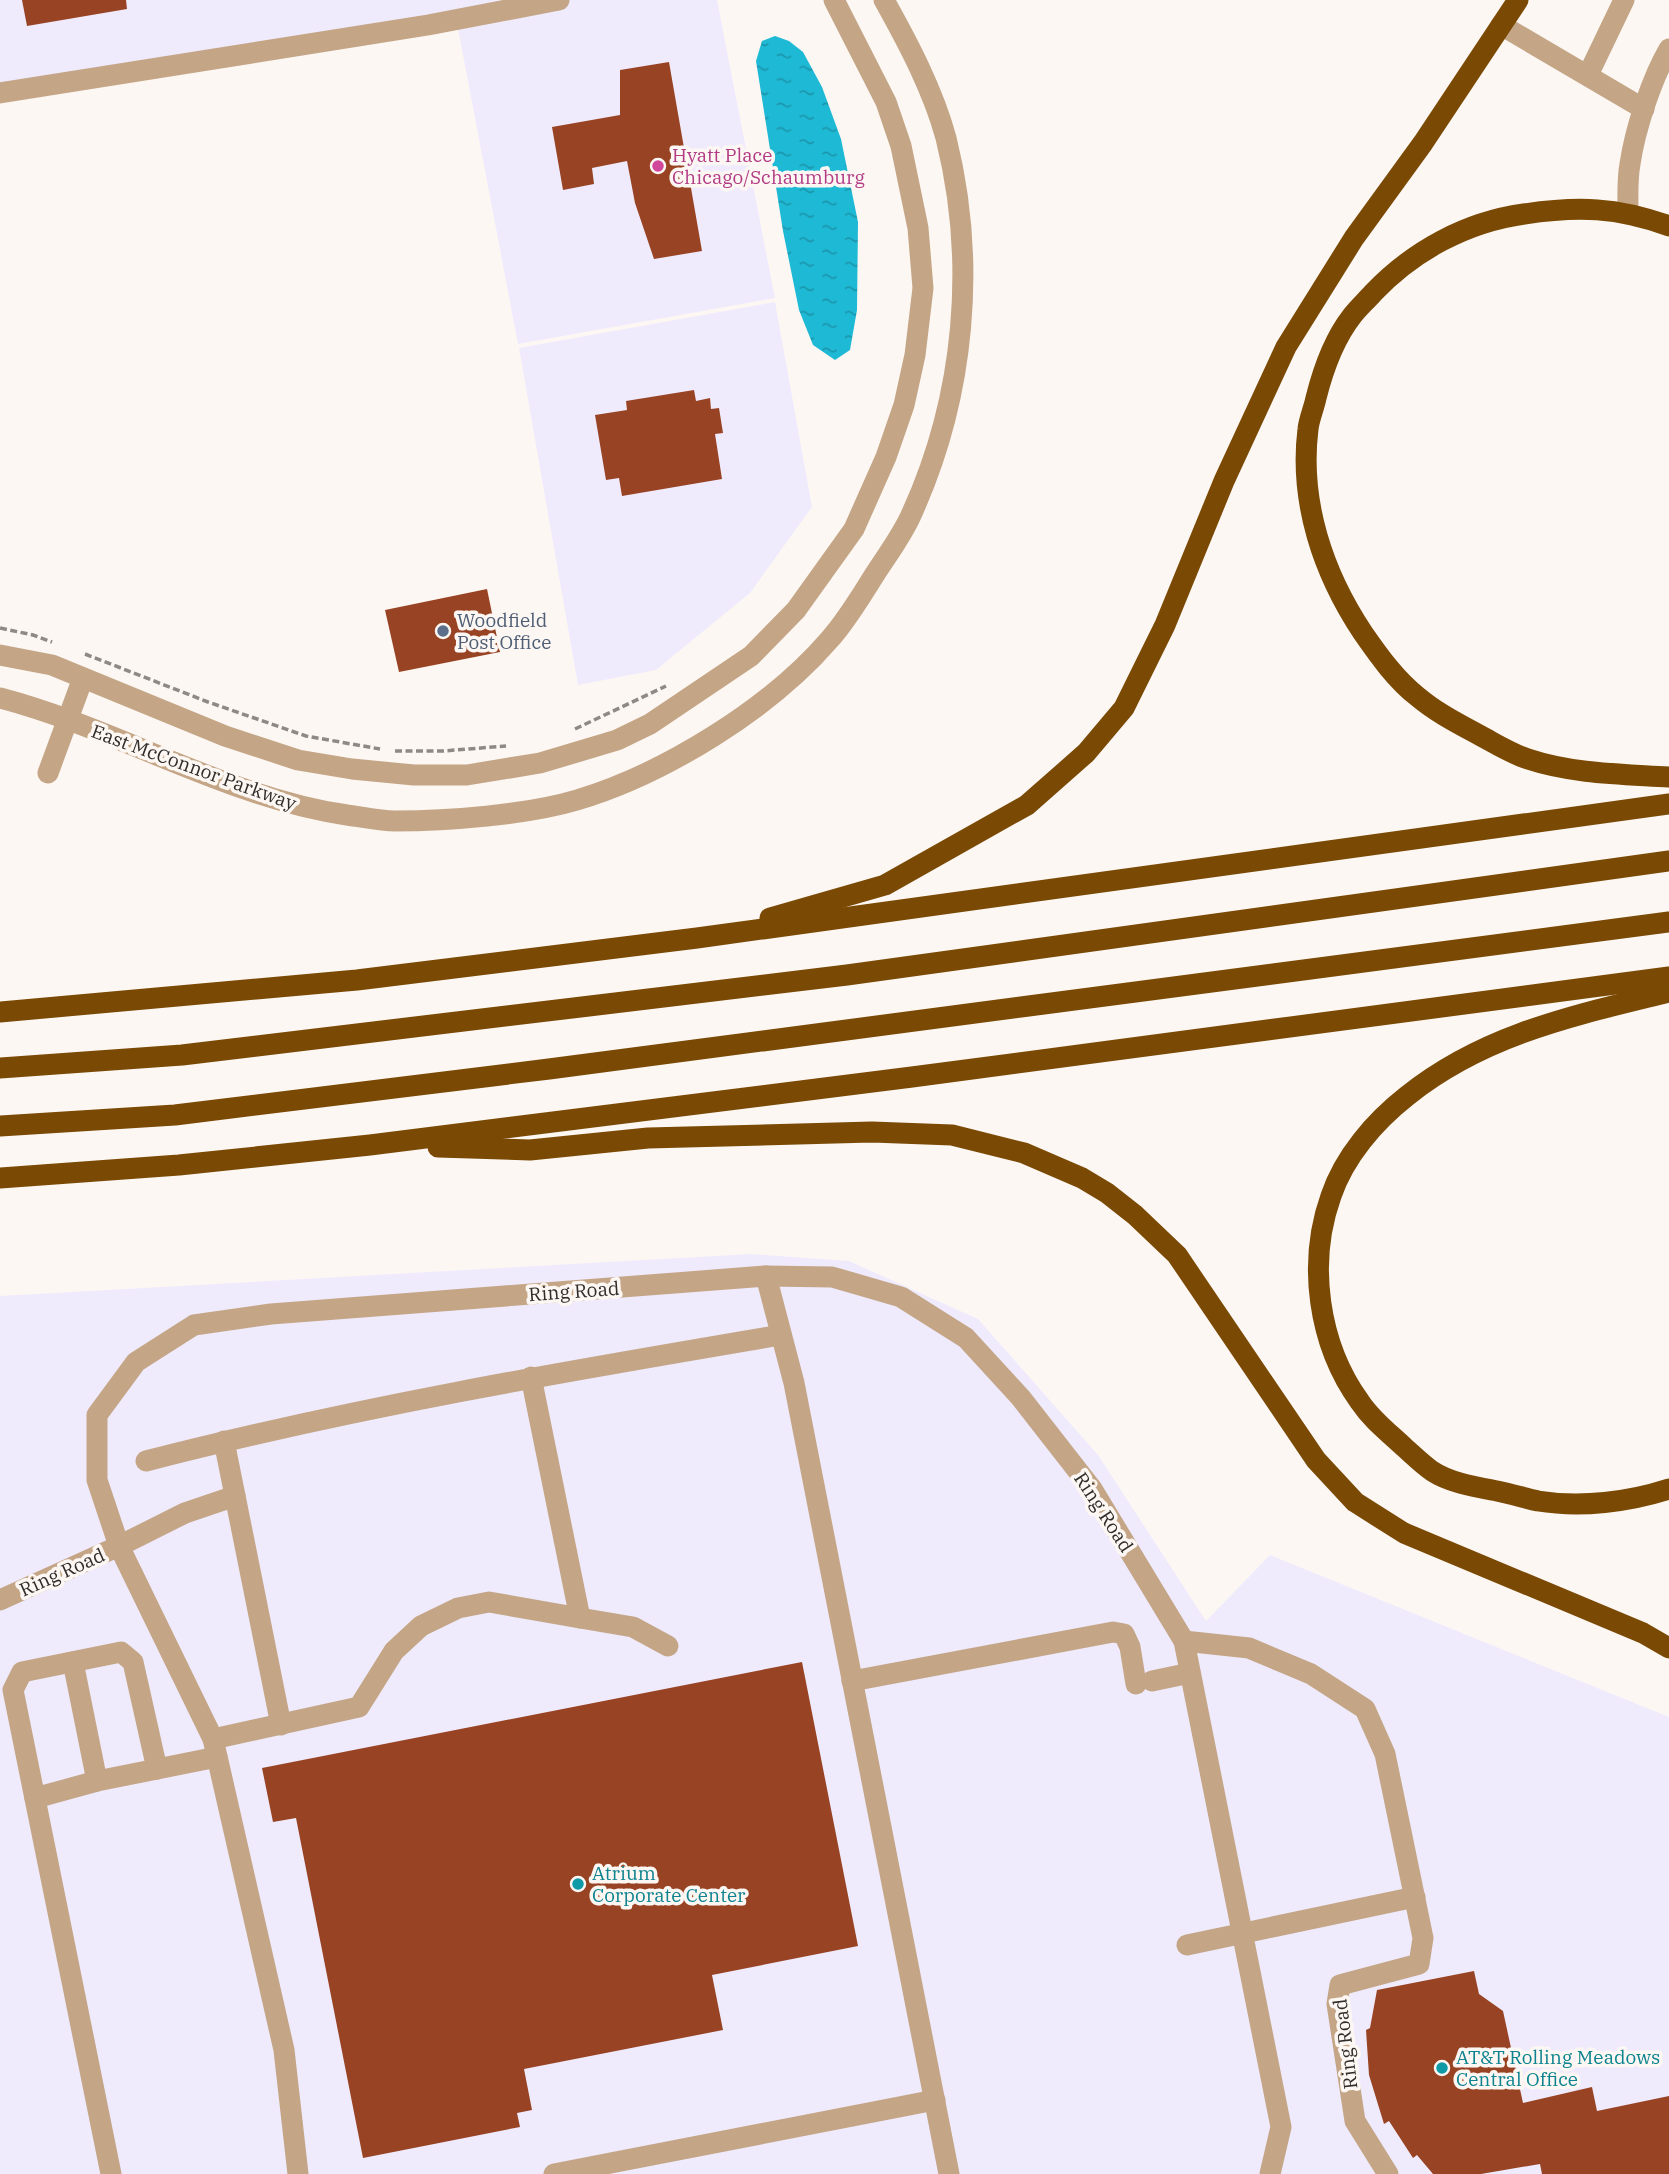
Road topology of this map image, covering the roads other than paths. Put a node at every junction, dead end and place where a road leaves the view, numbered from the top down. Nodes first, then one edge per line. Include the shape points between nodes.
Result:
1 (559, 0) edge
2 (834, 0) edge
3 (884, 0) edge
4 (1518, 0) edge
5 (1624, 0) edge
6 (1502, 25) junction
7 (1669, 48) edge
8 (1588, 75) junction
9 (0, 93) edge
10 (1644, 109) junction
11 (1628, 214) junction
12 (1669, 226) edge
13 (0, 655) edge
14 (83, 678) junction
15 (0, 698) edge
16 (68, 721) junction
17 (48, 773) dead end
18 (1669, 777) edge
19 (1669, 804) edge
20 (1669, 861) edge
21 (1669, 922) edge
22 (697, 938) junction
23 (1669, 977) edge
24 (1669, 992) edge
25 (0, 1012) edge
26 (0, 1068) edge
27 (0, 1126) edge
28 (370, 1144) junction
29 (0, 1178) edge
30 (766, 1276) junction
31 (781, 1335) junction
32 (531, 1377) junction
33 (224, 1441) junction
34 (146, 1461) dead end
35 (1669, 1489) edge
36 (235, 1496) junction
37 (119, 1546) junction
38 (0, 1600) edge
39 (580, 1618) junction
40 (1184, 1642) junction
41 (668, 1646) dead end
42 (1669, 1648) edge
43 (73, 1662) junction
44 (1190, 1673) junction
45 (852, 1681) junction
46 (281, 1725) junction
47 (215, 1748) junction
48 (157, 1769) junction
49 (97, 1781) junction
50 (35, 1797) junction
51 (1415, 1897) junction
52 (1242, 1934) junction
53 (1187, 1945) dead end
54 (935, 2101) junction
55 (111, 2174) edge
56 (299, 2174) edge
57 (554, 2174) edge
58 (949, 2174) edge
59 (1270, 2174) edge
60 (1388, 2174) edge

1 - 9 street
2 - 14 street, East McConnor Parkway via 886,102 901,146 918,228 923,288 915,355 886,457 854,529 796,610 751,656 650,724 617,740 540,763 467,775 414,775 298,760 225,736
3 - 16 street, East McConnor Parkway via 904,34 945,135 960,220 963,318 942,430 911,516 829,640 793,675 703,743 619,785 575,801 462,817 392,821 310,809
4 - 6 highway
5 - 8 street
6 - 8 street
6 - 22 highway via 1354,238 1286,347 1223,481 1165,625 1124,708 1086,753 1027,805 885,884
7 - 10 street
8 - 10 street
10 - 11 street via 1629,165
11 - 12 highway
11 - 18 highway via 1601,208 1502,217 1448,237 1392,273 1351,317 1321,379 1308,428 1306,483 1316,532 1342,601 1380,659 1416,696 1450,720 1527,759 1572,770
13 - 14 street, East McConnor Parkway via 52,665
14 - 16 street
15 - 16 street, East McConnor Parkway
16 - 17 street
19 - 22 highway
20 - 26 highway via 833,976 182,1055
21 - 27 highway via 175,1115
22 - 25 highway via 357,980
23 - 28 highway
24 - 35 highway via 1534,1027 1454,1063 1406,1096 1367,1136 1341,1172 1330,1197 1319,1247 1320,1299 1331,1351 1371,1417 1434,1473 1473,1487 1568,1503 1606,1502
28 - 29 highway
28 - 42 highway via 530,1150 648,1138 872,1132 952,1135 1024,1153 1107,1193 1177,1255 1316,1460 1354,1502 1404,1533
30 - 31 street
30 - 37 street, Ring Road via 271,1314 194,1325 136,1362 96,1415 97,1480
30 - 40 street, Ring Road via 832,1277 901,1297 966,1338 1021,1398 1092,1489
31 - 32 street
31 - 45 street
32 - 33 street
32 - 39 street
33 - 34 street
33 - 36 street
36 - 37 street via 185,1513
36 - 46 street
37 - 38 street, Ring Road
37 - 47 street
39 - 41 street via 633,1627
39 - 46 street via 489,1602 458,1608 421,1626 394,1651 359,1707
40 - 44 street, Ring Road
40 - 51 street, Ring Road via 1249,1648 1311,1674 1365,1709 1385,1754
43 - 48 street via 121,1652 133,1662
43 - 49 street
43 - 50 street via 22,1672 13,1690
44 - 45 street via 1144,1683 1124,1634 1113,1632
44 - 52 street, Ring Road
45 - 54 street
46 - 47 street
47 - 48 street
47 - 56 street via 284,2050
48 - 49 street
49 - 50 street
50 - 55 street
51 - 52 street
51 - 60 street, Ring Road via 1423,1938 1419,1964 1340,1985 1337,2004 1355,2122
52 - 53 street
52 - 59 street, Ring Road via 1281,2127
54 - 57 street
54 - 58 street

